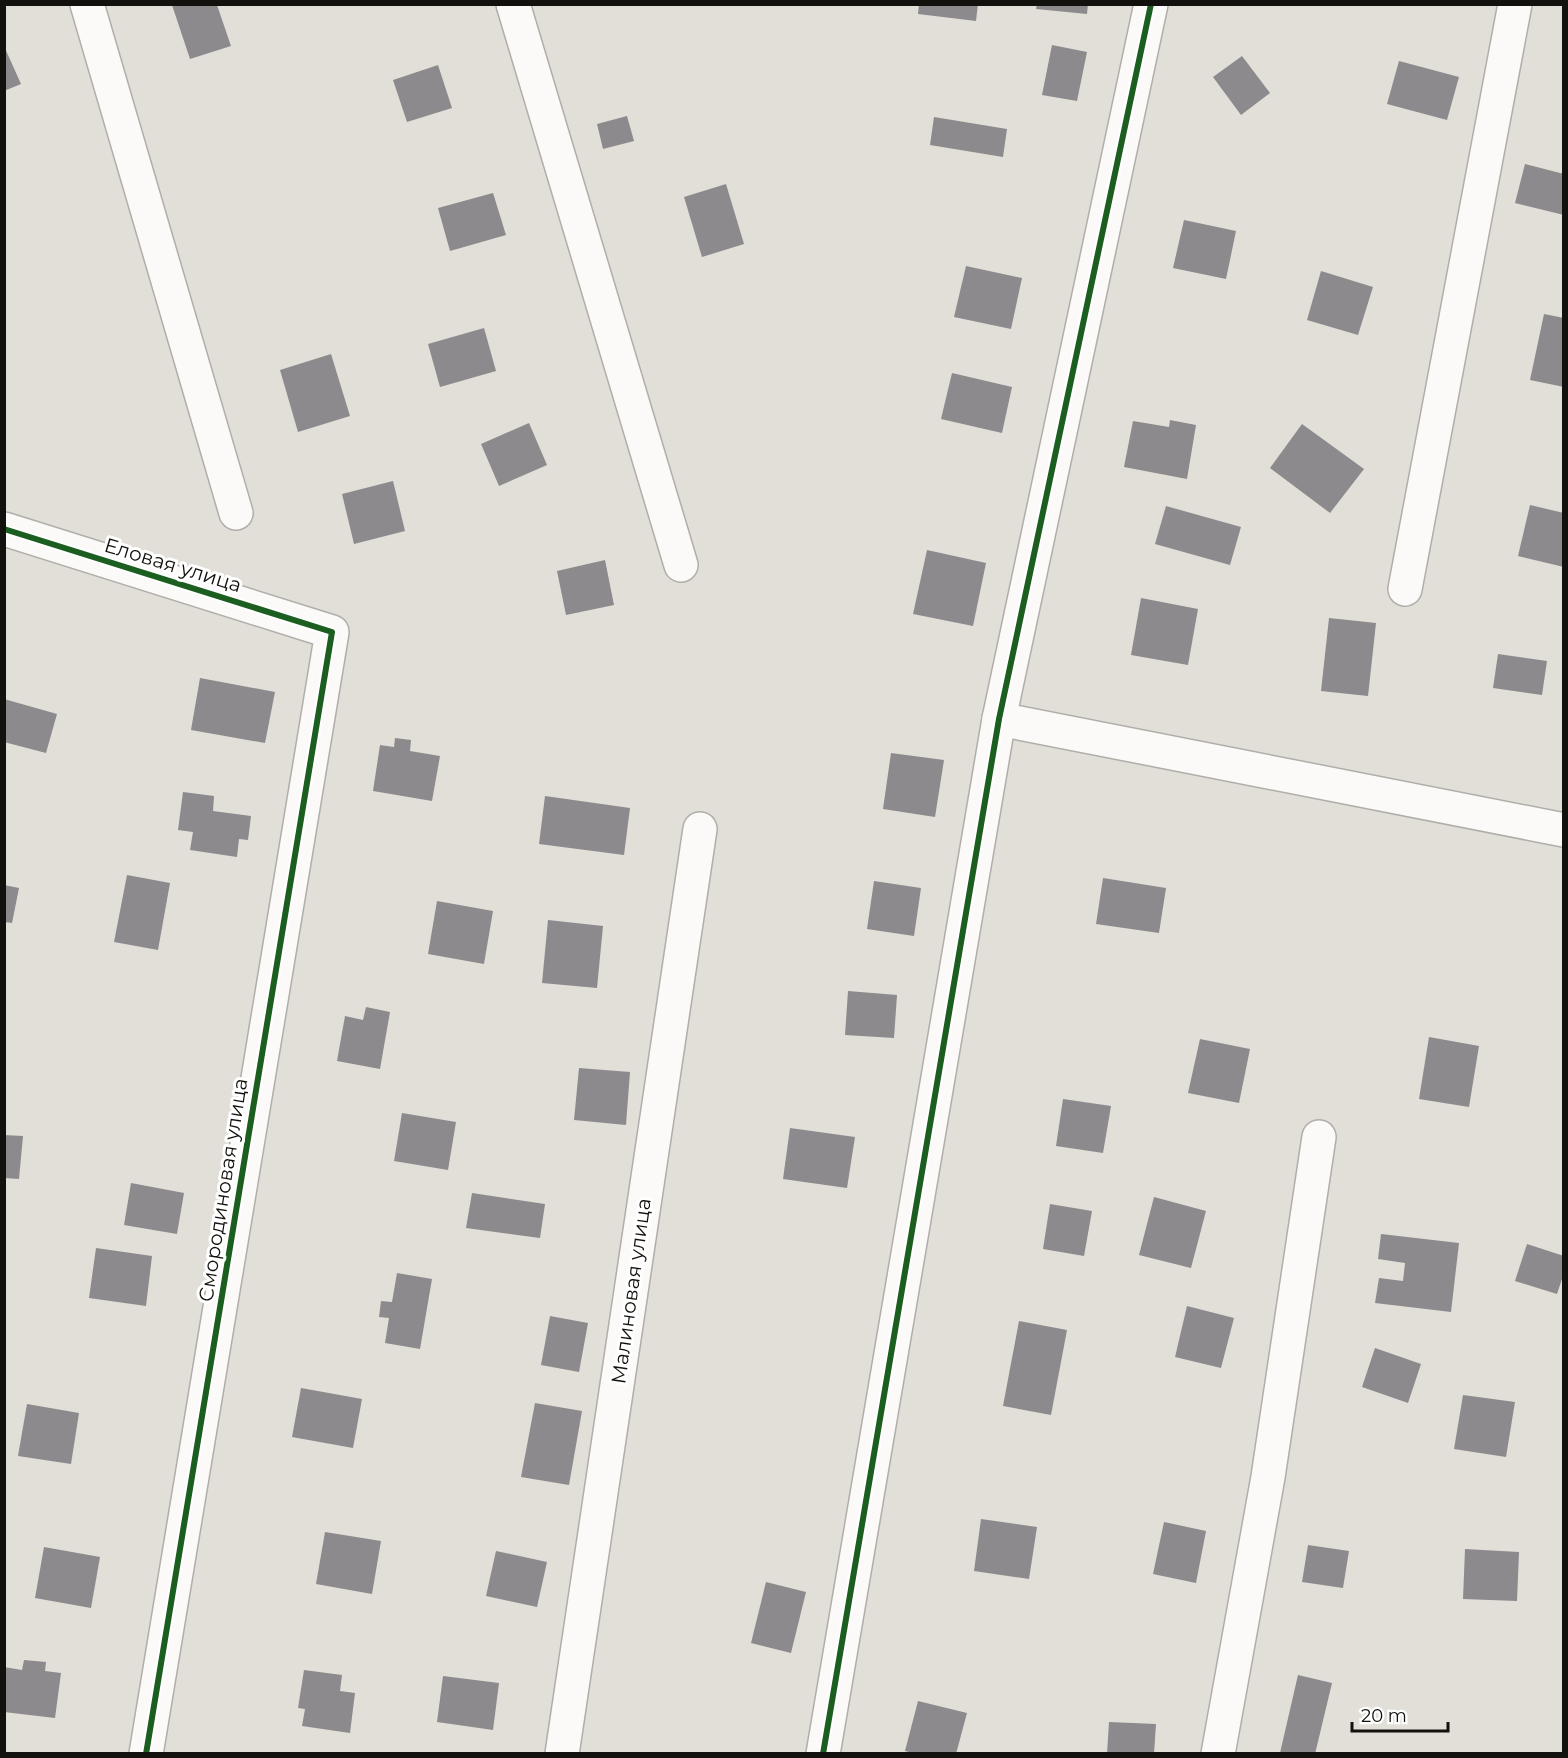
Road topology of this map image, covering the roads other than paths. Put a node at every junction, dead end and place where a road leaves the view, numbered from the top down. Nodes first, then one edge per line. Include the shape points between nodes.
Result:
1 (87, 4) edge
2 (513, 4) edge
3 (1151, 4) edge
4 (1515, 4) edge
5 (236, 513) dead end
6 (4, 530) edge
7 (681, 565) dead end
8 (1405, 589) dead end
9 (332, 632) joint
10 (999, 719) junction
11 (700, 829) dead end
12 (1563, 830) edge
13 (1319, 1137) dead end
14 (146, 1754) edge
15 (562, 1754) edge
16 (823, 1754) edge
17 (1218, 1754) edge

1 - 5 street
2 - 7 street
3 - 10 street
4 - 8 street
6 - 9 street, Еловая улица
9 - 14 street, Смородиновая улица
10 - 12 street
10 - 16 street
11 - 15 street, Малиновая улица
13 - 17 street via 1268,1477

